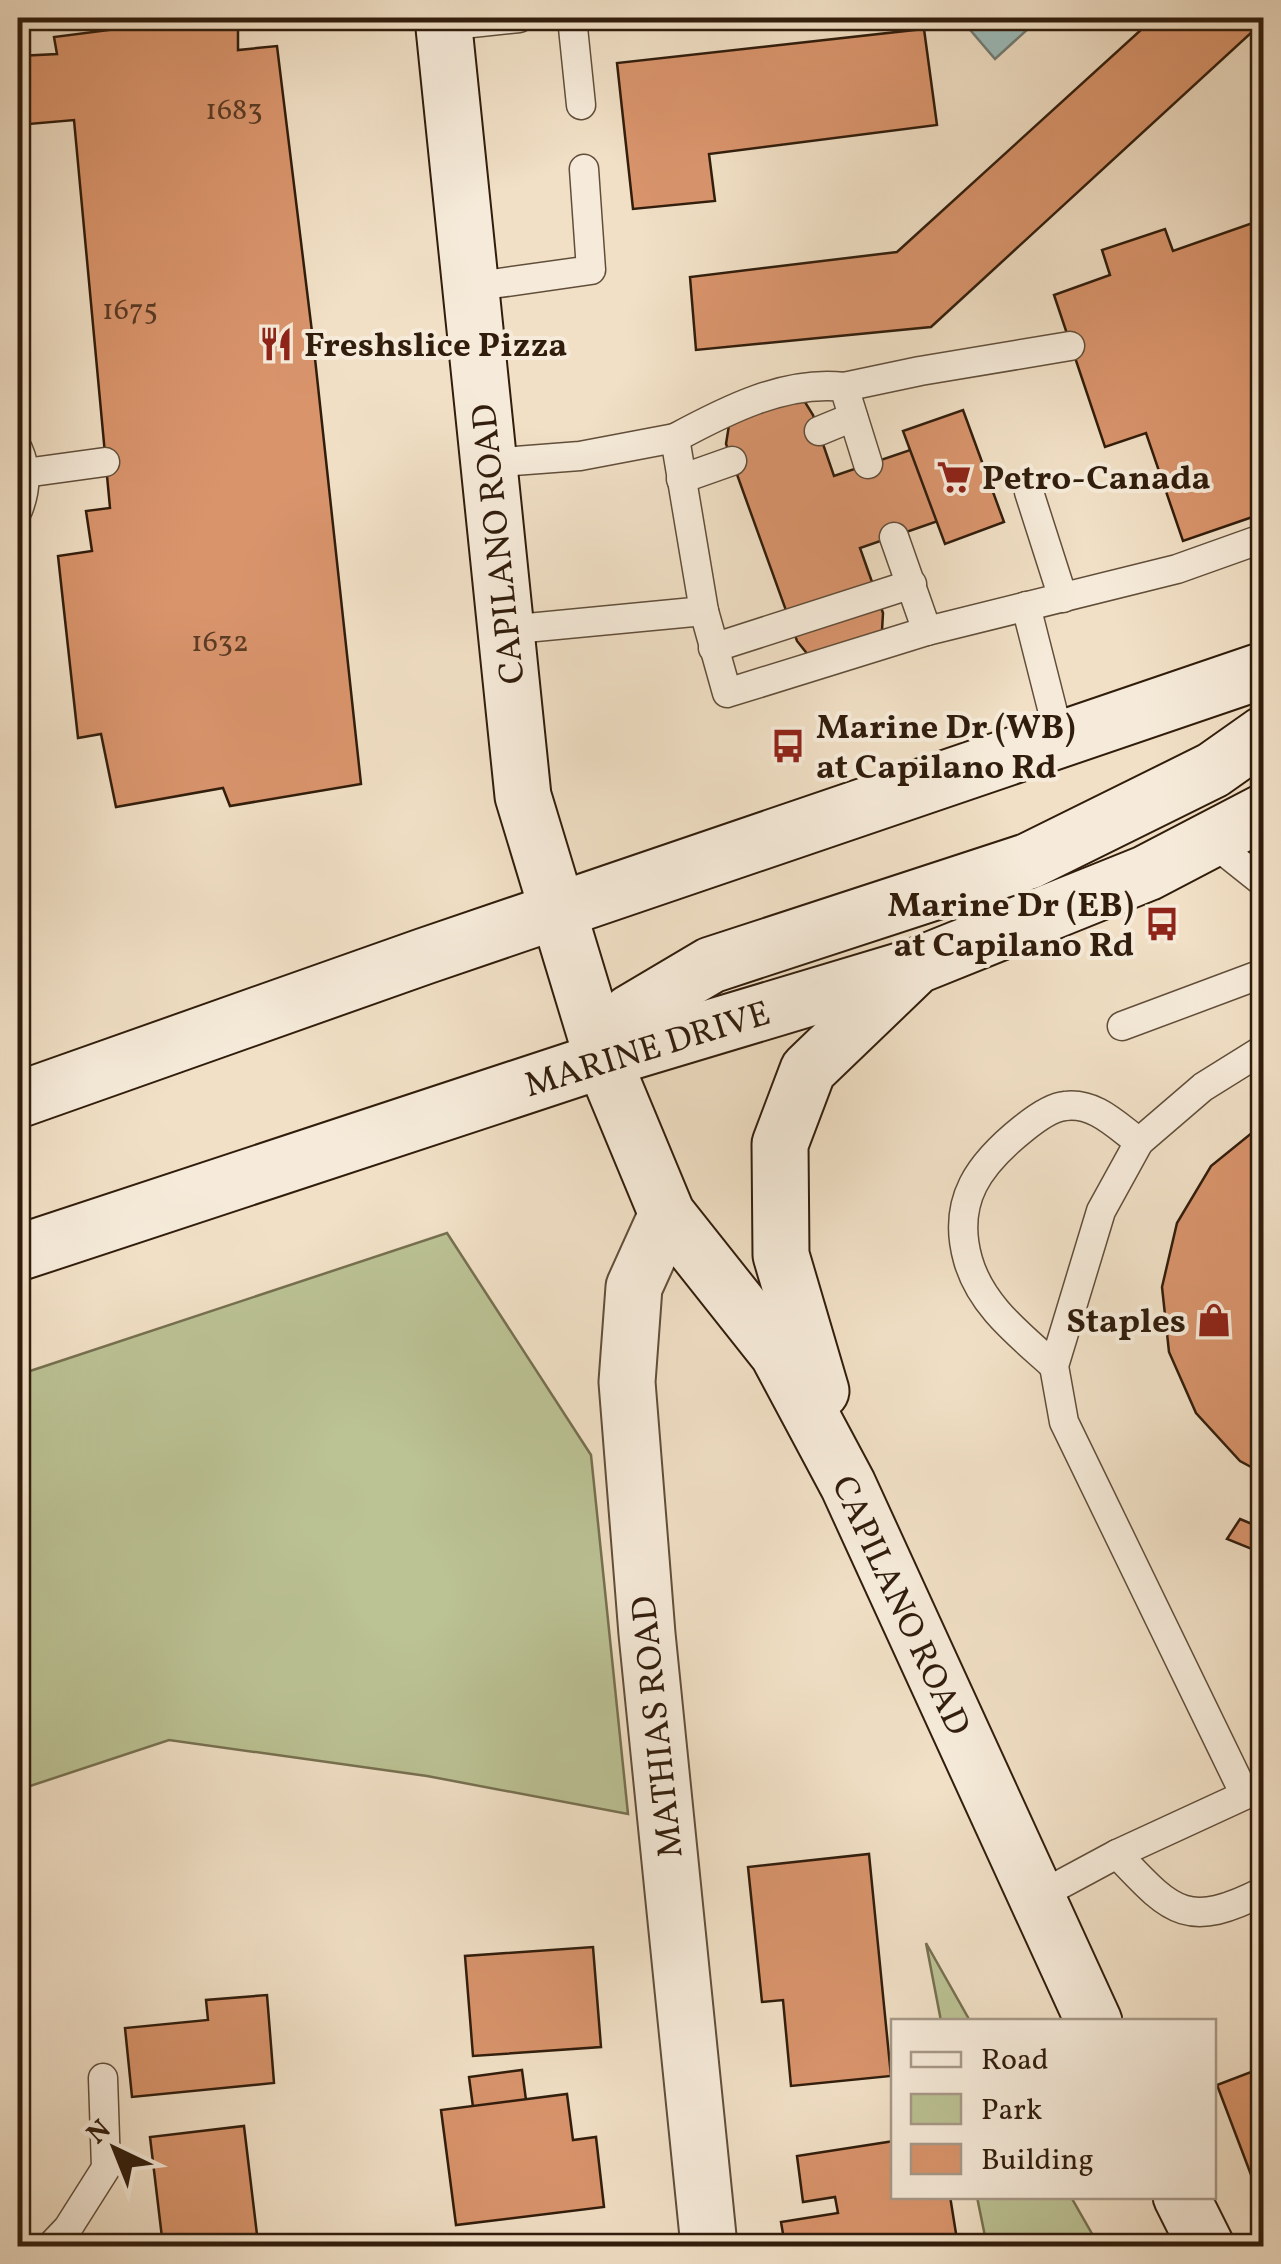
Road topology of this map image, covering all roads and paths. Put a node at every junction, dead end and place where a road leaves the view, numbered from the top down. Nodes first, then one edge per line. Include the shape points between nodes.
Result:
1 (519, 18) edge
2 (572, 18) edge
3 (443, 22) edge
4 (580, 105) dead end
5 (584, 169) dead end
6 (471, 287) junction
7 (1070, 346) dead end
8 (844, 388) junction
9 (853, 417) junction
10 (819, 431) dead end
11 (675, 438) junction
12 (21, 461) edge
13 (732, 461) dead end
14 (106, 462) dead end
15 (488, 463) junction
16 (868, 464) dead end
17 (681, 479) junction
18 (1030, 492) dead end
19 (18, 510) edge
20 (894, 537) dead end
21 (1264, 538) edge
22 (912, 584) junction
23 (1063, 598) junction
24 (1026, 606) junction
25 (704, 611) junction
26 (506, 630) junction
27 (927, 630) junction
28 (713, 648) junction
29 (1264, 670) edge
30 (1264, 734) edge
31 (1060, 740) junction
32 (1264, 812) edge
33 (1210, 840) junction
34 (1264, 883) edge
35 (556, 911) junction
36 (916, 966) junction
37 (1264, 973) edge
38 (1122, 1026) dead end
39 (1264, 1049) edge
40 (603, 1060) junction
41 (18, 1100) edge
42 (1139, 1142) junction
43 (666, 1214) junction
44 (18, 1253) edge
45 (1054, 1366) junction
46 (848, 1485) junction
47 (1254, 1795) edge
48 (1117, 1854) junction
49 (1264, 1891) edge
50 (1037, 1897) junction
51 (1093, 2019) edge
52 (103, 2078) dead end
53 (1182, 2199) edge
54 (51, 2246) edge
55 (709, 2246) edge
56 (1206, 2246) edge

1 - 3 lane
2 - 4 lane
3 - 6 main road, CAPILANO ROAD
5 - 6 lane via 591,270
6 - 15 main road, CAPILANO ROAD
7 - 8 lane
8 - 9 lane
8 - 11 lane via 799,388 725,412
9 - 10 lane
9 - 16 lane
11 - 15 lane via 580,456
11 - 17 lane
12 - 14 lane
12 - 19 lane via 24,496
13 - 17 lane
15 - 26 main road, CAPILANO ROAD
17 - 25 lane
18 - 23 lane
20 - 22 lane
21 - 23 lane via 1177,570
22 - 27 lane
22 - 28 lane
23 - 24 lane
24 - 27 lane
24 - 31 lane
25 - 26 lane
25 - 28 lane
26 - 35 main road, CAPILANO ROAD via 525,807
27 - 28 lane via 726,693
29 - 31 main road
30 - 40 main road via 1213,770 1029,861 711,965 630,1013
31 - 35 main road
32 - 33 main road, MARINE DRIVE
33 - 34 lane
33 - 36 main road, MARINE DRIVE via 1147,873
35 - 40 main road, CAPILANO ROAD
35 - 41 main road
36 - 40 main road, MARINE DRIVE
36 - 46 main road via 808,1070 780,1144 782,1254
37 - 38 lane
39 - 42 lane via 1203,1087
40 - 43 main road, CAPILANO ROAD
40 - 44 main road, MARINE DRIVE
42 - 45 lane via 1101,1211
42 - 45 lane via 1095,1110 1063,1106 995,1150 971,1184 962,1229 968,1262 989,1305
43 - 46 main road, CAPILANO ROAD via 778,1354
43 - 55 main road, MATHIAS ROAD via 634,1288 627,1382
45 - 47 lane via 1064,1422
46 - 50 main road, CAPILANO ROAD
47 - 48 lane
48 - 49 lane via 1159,1898 1183,1912 1231,1908
48 - 50 lane
50 - 51 main road, CAPILANO ROAD
52 - 54 lane via 106,2168
53 - 56 main road

